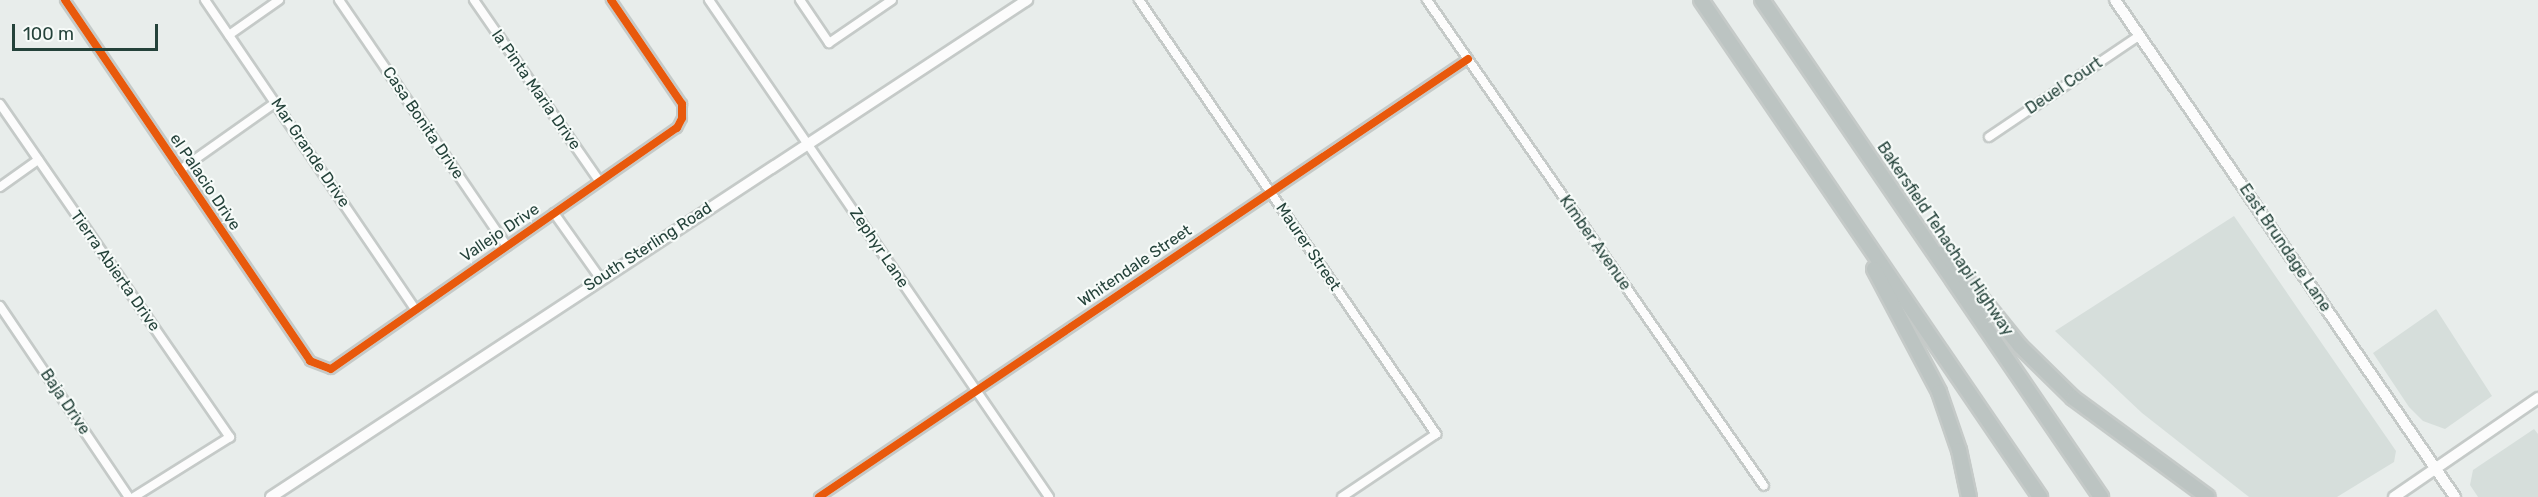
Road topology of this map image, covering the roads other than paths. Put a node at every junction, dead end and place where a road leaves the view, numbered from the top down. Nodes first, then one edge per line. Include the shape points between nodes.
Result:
1 (64, 0) edge
2 (205, 0) edge
3 (279, 0) edge
4 (339, 0) edge
5 (474, 0) edge
6 (611, 0) edge
7 (709, 0) edge
8 (800, 0) edge
9 (892, 0) edge
10 (1027, 0) edge
11 (1139, 0) edge
12 (1427, 0) edge
13 (1701, 0) edge
14 (1762, 0) edge
15 (2115, 0) edge
16 (229, 35) junction
17 (2139, 36) junction
18 (1468, 59) junction
19 (275, 103) junction
20 (0, 104) edge
21 (1989, 137) dead end
22 (1856, 139) junction
23 (807, 143) junction
24 (38, 160) junction
25 (180, 170) junction
26 (597, 179) junction
27 (0, 187) edge
28 (1270, 192) junction
29 (1841, 206) junction
30 (554, 213) junction
31 (507, 246) junction
32 (600, 278) junction
33 (0, 306) edge
34 (414, 307) junction
35 (331, 369) joint
36 (976, 390) junction
37 (2538, 398) edge
38 (2434, 466) junction
39 (1764, 486) dead end
40 (129, 497) edge
41 (134, 497) edge
42 (271, 497) edge
43 (819, 497) edge
44 (1049, 497) edge
45 (1342, 497) edge
46 (1969, 497) edge
47 (2040, 497) edge
48 (2101, 497) edge
49 (2208, 497) edge
50 (2394, 497) edge
51 (2455, 497) edge

1 - 25 street, el Palacio Drive
2 - 16 street, Mar Grande Drive
3 - 16 street
4 - 31 street, Casa Bonita Drive
5 - 26 street, la Pinta Maria Drive
6 - 26 street, Vallejo Drive via 682,104 682,118 677,128
7 - 23 street, Zephyr Lane
8 - 9 street via 829,43
10 - 23 street, South Sterling Road
11 - 28 street, Maurer Street
12 - 18 street, Kimber Avenue
13 - 29 highway
14 - 22 highway, Bakersfield Tehachapi Highway
15 - 17 street, East Brundage Lane
16 - 19 street, Mar Grande Drive
17 - 21 street, Deuel Court
17 - 38 street, East Brundage Lane
18 - 28 street, Whitendale Street
18 - 39 street, Kimber Avenue
19 - 25 street
19 - 34 street, Mar Grande Drive
20 - 24 street, Tierra Abierta Drive
22 - 48 highway, Bakersfield Tehachapi Highway
22 - 49 highway via 1988,309 2046,373 2101,422
23 - 32 street, South Sterling Road
23 - 36 street, Zephyr Lane
24 - 27 street
24 - 41 street, Tierra Abierta Drive via 230,437
25 - 35 street, el Palacio Drive via 310,361
26 - 30 street, Vallejo Drive
28 - 36 street, Whitendale Street
28 - 45 street, Maurer Street via 1436,434
29 - 46 highway via 1939,392 1959,450
29 - 47 highway
30 - 31 street, Vallejo Drive
30 - 32 street
31 - 34 street, Vallejo Drive
32 - 42 street, South Sterling Road
33 - 40 street, Baja Drive
34 - 35 street, Vallejo Drive
36 - 43 street, Whitendale Street
36 - 44 street, Zephyr Lane
37 - 38 street
38 - 50 street
38 - 51 street, East Brundage Lane

